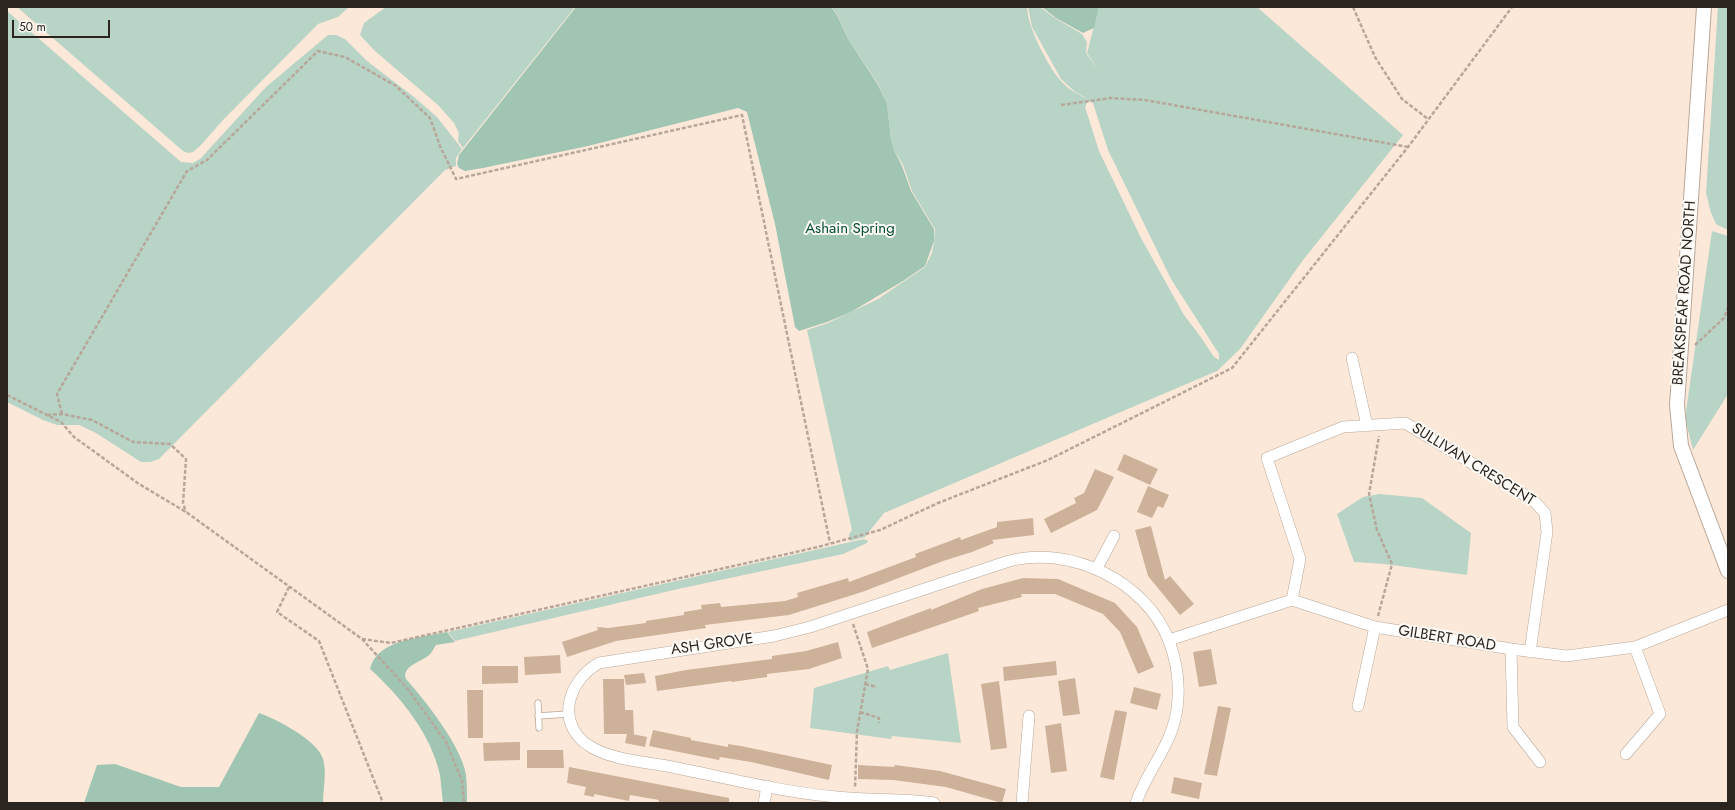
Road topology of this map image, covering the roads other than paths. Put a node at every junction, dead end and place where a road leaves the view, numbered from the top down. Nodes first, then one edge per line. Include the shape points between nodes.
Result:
1 (1704, 7) edge
2 (1352, 358) dead end
3 (1367, 426) junction
4 (1114, 536) dead end
5 (1097, 568) junction
6 (1728, 571) edge
7 (1292, 600) junction
8 (1728, 610) edge
9 (1375, 627) junction
10 (1169, 640) junction
11 (1635, 647) junction
12 (1511, 649) junction
13 (1530, 652) junction
14 (538, 703) dead end
15 (1358, 706) dead end
16 (568, 714) junction
17 (538, 716) junction
18 (1029, 716) dead end
19 (539, 728) dead end
20 (1626, 754) dead end
21 (1540, 762) dead end
22 (767, 786) junction
23 (764, 803) edge
24 (934, 803) edge
25 (1022, 803) edge
26 (1136, 803) edge

1 - 6 street, BREAKSPEAR ROAD NORTH via 1677,406 1681,446
2 - 3 street
3 - 7 street, SULLIVAN CRESCENT via 1343,427 1267,458 1300,559
3 - 13 street, SULLIVAN CRESCENT via 1406,423 1533,500 1545,513 1547,532
4 - 5 street
5 - 10 street, ASH GROVE via 1141,600 1154,615
5 - 16 street, ASH GROVE via 1057,558 1021,558 988,566 810,627 774,636 598,663 586,672 573,691
7 - 9 street, GILBERT ROAD
7 - 10 street
8 - 11 street, GILBERT ROAD
9 - 12 street, GILBERT ROAD
9 - 15 street
10 - 26 street, ASH GROVE via 1177,675 1177,709 1162,753
11 - 13 street, GILBERT ROAD via 1567,656
11 - 20 street via 1660,714
12 - 13 street, GILBERT ROAD
12 - 21 street via 1513,727
14 - 17 lane
16 - 17 lane
16 - 22 street via 570,723 580,739 599,751
17 - 19 lane
18 - 25 street
22 - 23 street
22 - 24 street via 837,797

